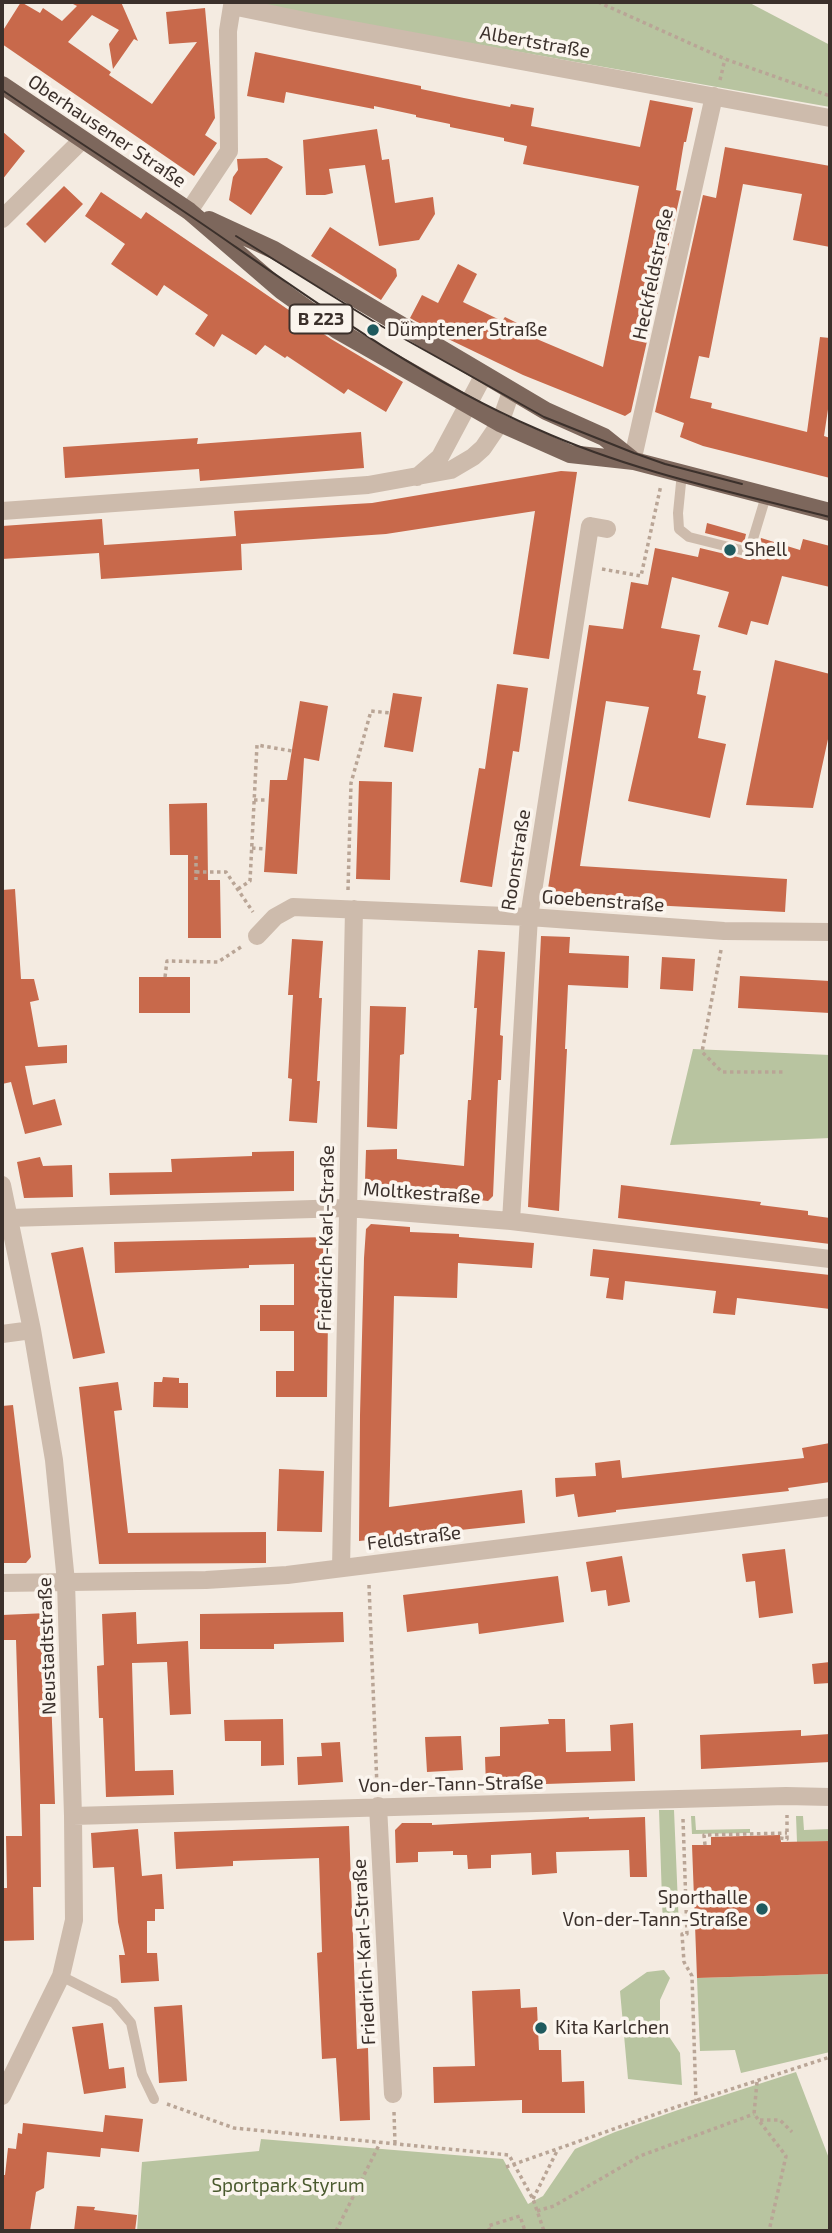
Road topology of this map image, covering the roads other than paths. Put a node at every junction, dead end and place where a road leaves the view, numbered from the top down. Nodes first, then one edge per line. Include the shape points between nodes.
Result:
1 (230, 4) edge
2 (2, 85) edge
3 (714, 96) junction
4 (830, 118) edge
5 (82, 140) junction
6 (189, 211) junction
7 (2, 219) edge
8 (486, 377) junction
9 (511, 392) junction
10 (468, 405) junction
11 (500, 423) junction
12 (634, 461) junction
13 (674, 471) junction
14 (417, 477) junction
15 (766, 496) junction
16 (2, 511) edge
17 (830, 512) edge
18 (607, 530) dead end
19 (351, 909) junction
20 (528, 917) junction
21 (261, 932) road end
22 (830, 932) edge
23 (2, 1185) edge
24 (347, 1208) junction
25 (9, 1218) junction
26 (511, 1221) junction
27 (830, 1259) edge
28 (32, 1330) junction
29 (2, 1335) edge
30 (830, 1507) edge
31 (341, 1568) junction
32 (66, 1582) junction
33 (2, 1583) edge
34 (830, 1797) edge
35 (378, 1806) junction
36 (74, 1816) junction
37 (61, 1976) junction
38 (393, 2094) road end
39 (2, 2096) edge
40 (154, 2099) road end

1 - 3 street, Albertstraße
1 - 6 street via 229,151
2 - 5 main road, Oberhausener Straße / B 223
3 - 4 street, Albertstraße
3 - 12 street, Heckfeldstraße
5 - 6 main road, Oberhausener Straße / B 223
5 - 7 street
6 - 8 main road, Oberhausener Straße / B 223 via 274,250
6 - 10 main road, Oberhausener Straße / B 223 via 282,291 337,330
8 - 9 main road, Oberhausener Straße / B 223
8 - 10 street
9 - 11 street
9 - 12 main road, Oberhausener Straße / B 223 via 604,437
10 - 11 main road, Oberhausener Straße / B 223
10 - 14 street via 440,457
11 - 12 main road, Oberhausener Straße / B 223 via 570,454
11 - 14 street via 473,457 451,470
12 - 13 main road, Oberhausener Straße / B 223
13 - 15 main road, Oberhausener Straße / B 223
13 - 15 lane via 680,529 689,537 749,552
14 - 16 street via 368,485
15 - 17 main road, Oberhausener Straße / B 223
18 - 20 street, Roonstraße via 590,526
19 - 20 street, Goebenstraße
19 - 21 street, Goebenstraße via 293,907
19 - 24 street, Friedrich-Karl-Straße
20 - 22 street, Goebenstraße
20 - 26 street, Roonstraße
23 - 25 street, Neustadtstraße
24 - 25 street, Moltkestraße
24 - 26 street, Moltkestraße
24 - 31 street, Friedrich-Karl-Straße
25 - 28 street, Neustadtstraße
26 - 27 street, Moltkestraße
28 - 29 street
28 - 32 street, Neustadtstraße via 54,1460
30 - 31 street, Feldstraße
31 - 32 street, Feldstraße via 206,1580
32 - 33 street, Feldstraße
32 - 36 street, Neustadtstraße
34 - 35 street, Von-der-Tann-Straße
35 - 36 street, Von-der-Tann-Straße
35 - 38 street, Friedrich-Karl-Straße
36 - 37 street, Neustadtstraße via 74,1920
37 - 39 street, Neustadtstraße
37 - 40 lane via 114,2003 131,2023 142,2074

